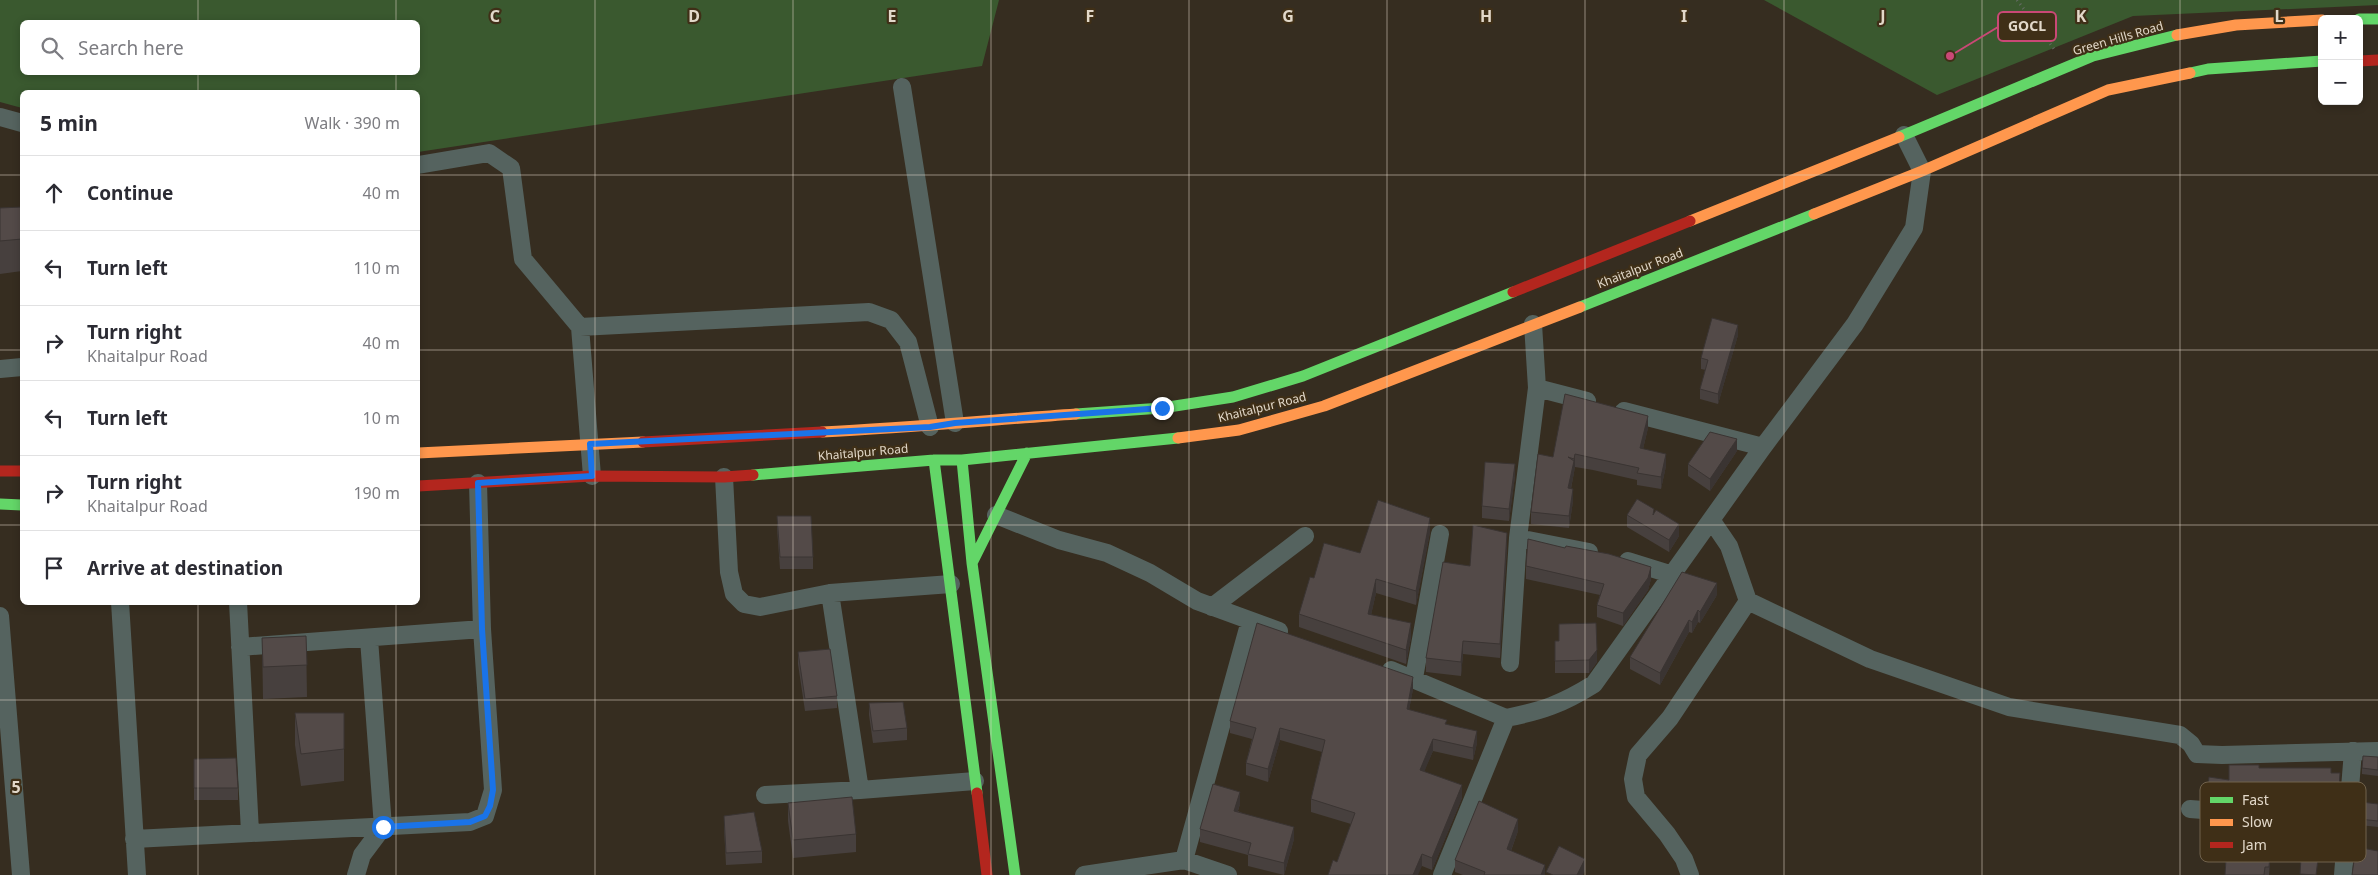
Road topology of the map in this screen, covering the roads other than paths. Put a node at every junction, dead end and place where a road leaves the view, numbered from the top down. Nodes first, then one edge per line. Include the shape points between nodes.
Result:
1 (2363, 19) edge
2 (2378, 19) edge
3 (2318, 20) edge
4 (2378, 60) edge
5 (2318, 61) edge
6 (2363, 61) edge
7 (902, 87) dead end
8 (0, 117) edge
9 (20, 122) edge
10 (1904, 136) junction
11 (420, 165) edge
12 (1922, 171) junction
13 (1533, 324) junction
14 (580, 327) junction
15 (20, 367) edge
16 (0, 369) edge
17 (1537, 388) junction
18 (955, 423) junction
19 (930, 427) junction
20 (590, 444) junction
21 (1763, 447) junction
22 (420, 453) edge
23 (1027, 453) junction
24 (934, 460) junction
25 (962, 460) junction
26 (0, 471) edge
27 (20, 471) edge
28 (592, 476) junction
29 (724, 477) junction
30 (478, 483) junction
31 (420, 486) edge
32 (0, 504) edge
33 (20, 505) edge
34 (996, 515) junction
35 (1712, 521) junction
36 (1440, 534) dead end
37 (1305, 536) dead end
38 (1518, 538) junction
39 (972, 563) junction
40 (1673, 575) junction
41 (951, 584) junction
42 (830, 593) junction
43 (1748, 601) junction
44 (120, 605) edge
45 (238, 605) edge
46 (1212, 607) junction
47 (0, 616) edge
48 (1250, 621) junction
49 (482, 629) junction
50 (1295, 637) edge
51 (369, 639) junction
52 (240, 647) junction
53 (1510, 663) dead end
54 (1377, 666) edge
55 (1414, 678) junction
56 (1506, 718) junction
57 (2353, 751) junction
58 (2378, 752) edge
59 (975, 781) junction
60 (2351, 782) edge
61 (860, 790) junction
62 (765, 795) dead end
63 (2190, 809) dead end
64 (2200, 810) edge
65 (383, 827) junction
66 (250, 832) junction
67 (134, 839) junction
68 (1184, 860) junction
69 (2344, 862) edge
70 (1445, 874) edge
71 (21, 875) edge
72 (137, 875) edge
73 (356, 875) edge
74 (987, 875) edge
75 (1015, 875) edge
76 (1084, 875) edge
77 (1228, 875) edge
78 (1690, 875) edge
79 (2343, 875) edge

1 - 2 street
3 - 10 street, Green Hills Road via 2198,30 2093,56
4 - 6 street
5 - 12 street via 2208,69 2108,90
7 - 18 street
8 - 9 street
10 - 12 street
10 - 18 street, Khaitalpur Road via 1277,384 1233,397 1162,408
11 - 14 street via 490,154 511,168 523,259
12 - 13 street, Khaitalpur Road
12 - 21 street via 1914,228 1855,324
13 - 17 street
13 - 23 street, Khaitalpur Road via 1324,406 1239,430 1152,442
14 - 19 street via 869,312 891,320 908,342
14 - 20 street
15 - 16 street
17 - 21 street
17 - 38 street
18 - 19 street, Khaitalpur Road
19 - 20 street, Khaitalpur Road
20 - 22 street, Khaitalpur Road
20 - 28 street
21 - 35 street
23 - 25 street, Khaitalpur Road
23 - 34 street
24 - 25 street, Khaitalpur Road
24 - 29 street, Khaitalpur Road
24 - 41 street
25 - 39 street
26 - 27 street
28 - 29 street, Khaitalpur Road
28 - 30 street, Khaitalpur Road
29 - 42 street via 729,572 734,594 744,604 760,607
30 - 31 street, Khaitalpur Road
30 - 49 street
32 - 33 street
34 - 39 street
34 - 46 street via 1059,540 1107,553
35 - 40 street
35 - 43 street via 1729,546
36 - 55 street
37 - 46 street
38 - 40 street via 1608,555
38 - 53 street
39 - 75 street
40 - 56 street via 1594,684 1543,711
41 - 42 street
41 - 59 street
42 - 61 street
43 - 57 street via 1870,659 2000,704 2180,735 2197,754
43 - 78 street via 1670,718 1638,755 1636,763 1633,779 1636,797 1684,859
44 - 67 street
45 - 52 street
46 - 48 street
47 - 71 street
48 - 50 street
48 - 68 street
49 - 51 street
49 - 65 street via 493,790 485,816 470,822
51 - 52 street
51 - 65 street
52 - 66 street
54 - 55 street
55 - 56 street
56 - 70 street
57 - 58 street
57 - 60 street
59 - 61 street
59 - 74 street
61 - 62 street
63 - 64 street
65 - 66 street
65 - 73 street via 362,855
66 - 67 street
67 - 72 street
68 - 76 street
68 - 77 street
69 - 79 street

